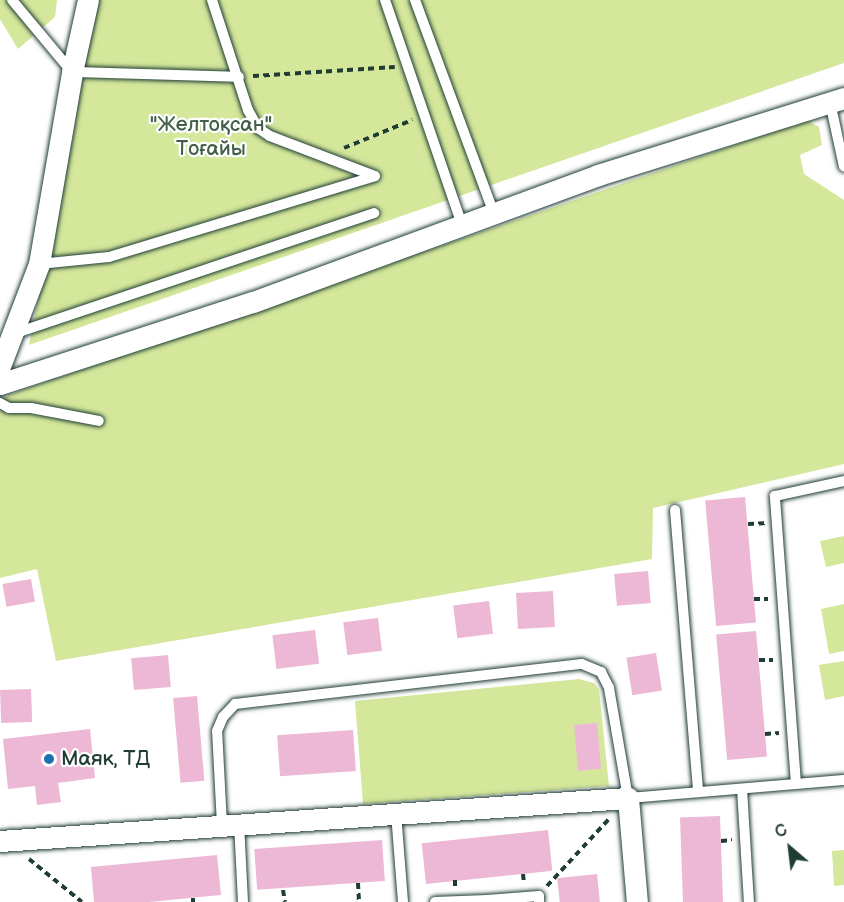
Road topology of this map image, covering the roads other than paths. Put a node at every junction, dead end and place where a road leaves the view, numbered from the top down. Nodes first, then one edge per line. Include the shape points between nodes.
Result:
1 (12, 0) edge
2 (88, 0) edge
3 (212, 0) edge
4 (385, 0) edge
5 (415, 0) edge
6 (72, 72) junction
7 (239, 77) junction
8 (837, 100) edge
9 (844, 167) edge
10 (374, 213) dead end
11 (494, 213) junction
12 (462, 225) junction
13 (39, 264) junction
14 (13, 334) junction
15 (0, 366) edge
16 (0, 384) edge
17 (0, 403) edge
18 (99, 421) dead end
19 (844, 481) edge
20 (675, 510) dead end
21 (844, 780) edge
22 (796, 784) junction
23 (742, 789) junction
24 (698, 792) junction
25 (628, 798) junction
26 (396, 813) junction
27 (230, 824) junction
28 (0, 841) edge
29 (539, 899) edge
30 (487, 901) edge
31 (243, 902) edge
32 (403, 902) edge
33 (435, 902) edge
34 (637, 902) edge
35 (749, 902) edge

1 - 6 lane
2 - 6 street
3 - 7 lane
4 - 12 lane
5 - 11 lane
6 - 7 lane
6 - 13 street
7 - 13 lane via 248,110 258,128 375,176 109,257
8 - 9 lane
8 - 11 street via 598,175
10 - 14 lane
11 - 12 street
12 - 16 street via 253,302
13 - 14 street
14 - 15 street
17 - 18 lane via 9,408 31,408
19 - 22 lane via 775,496
20 - 24 lane
21 - 22 lane
22 - 23 lane
23 - 24 lane
23 - 35 lane
24 - 25 lane
25 - 26 street
25 - 27 lane via 609,687 601,672 582,664 235,704 217,731
25 - 34 street
26 - 27 street
26 - 32 lane
27 - 28 street
27 - 31 lane
29 - 30 lane
30 - 33 lane

